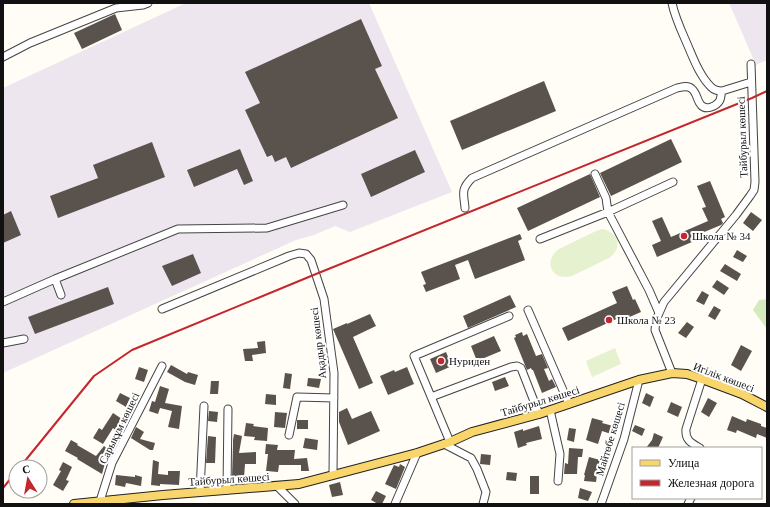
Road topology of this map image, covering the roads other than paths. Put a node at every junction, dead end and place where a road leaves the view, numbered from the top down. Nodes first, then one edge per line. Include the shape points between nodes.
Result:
1 (148, 3) edge
2 (672, 3) edge
3 (3, 56) edge
4 (751, 64) dead end
5 (751, 82) junction
6 (722, 91) junction
7 (595, 174) dead end
8 (673, 182) dead end
9 (343, 205) dead end
10 (465, 208) dead end
11 (608, 212) junction
12 (540, 239) dead end
13 (55, 279) junction
14 (61, 295) dead end
15 (3, 302) edge
16 (162, 308) dead end
17 (528, 310) dead end
18 (659, 313) junction
19 (509, 316) dead end
20 (24, 339) dead end
21 (3, 343) edge
22 (162, 366) dead end
23 (672, 373) junction
24 (702, 379) junction
25 (639, 380) junction
26 (431, 397) junction
27 (334, 398) junction
28 (570, 404) junction
29 (204, 406) dead end
30 (767, 407) edge
31 (228, 408) dead end
32 (550, 410) junction
33 (539, 414) junction
34 (288, 435) dead end
35 (447, 443) junction
36 (698, 447) edge
37 (417, 453) junction
38 (333, 474) junction
39 (558, 480) dead end
40 (277, 486) junction
41 (227, 490) junction
42 (200, 492) junction
43 (100, 501) junction
44 (87, 503) edge
45 (74, 504) edge
46 (295, 504) edge
47 (395, 504) edge
48 (483, 504) edge
49 (601, 504) edge

1 - 3 street via 116,8
2 - 6 street via 674,15 704,79 712,88
4 - 5 street, Тайбурыл көшесі
5 - 6 street
5 - 18 street, Тайбурыл көшесі via 754,190 664,302
6 - 10 street via 720,101 713,107 704,108 693,89 688,86 677,88 472,178 463,190
7 - 11 street via 606,198
8 - 11 street
9 - 13 street via 267,228 178,229
11 - 12 street
11 - 18 street
13 - 14 street
13 - 15 street
16 - 27 street, Ақадыр көшесі via 289,256 306,254 311,260 324,298 334,373
17 - 28 street
18 - 23 street, Тайбурыл көшесі via 656,330
19 - 26 street via 414,356
20 - 21 street
22 - 43 street, Сарықұм көшесі via 112,463
23 - 24 main road, Игілік көшесі
23 - 25 main road, Тайбурыл көшесі
24 - 30 main road, Игілік көшесі via 742,394
24 - 36 street via 685,433 690,442
25 - 28 main road, Тайбурыл көшесі
25 - 49 street, Майтөбе көшесі via 624,439
26 - 33 street via 517,366 521,368
26 - 35 street
27 - 34 street via 297,397
27 - 38 street, Ақадыр көшесі
28 - 32 main road, Тайбурыл көшесі
29 - 42 street
31 - 41 street
32 - 33 main road, Тайбурыл көшесі
32 - 39 street via 560,454
33 - 35 main road, Тайбурыл көшесі via 472,432
35 - 37 main road, Тайбурыл көшесі
35 - 48 street via 471,458 478,469 486,492
37 - 38 main road, Тайбурыл көшесі
37 - 47 street
38 - 40 main road, Тайбурыл көшесі via 299,484
40 - 41 main road, Тайбурыл көшесі
40 - 46 street
41 - 42 main road, Тайбурыл көшесі
42 - 43 main road, Тайбурыл көшесі
43 - 44 main road, Тайбурыл көшесі
44 - 45 main road, Тайбурыл көшесі

